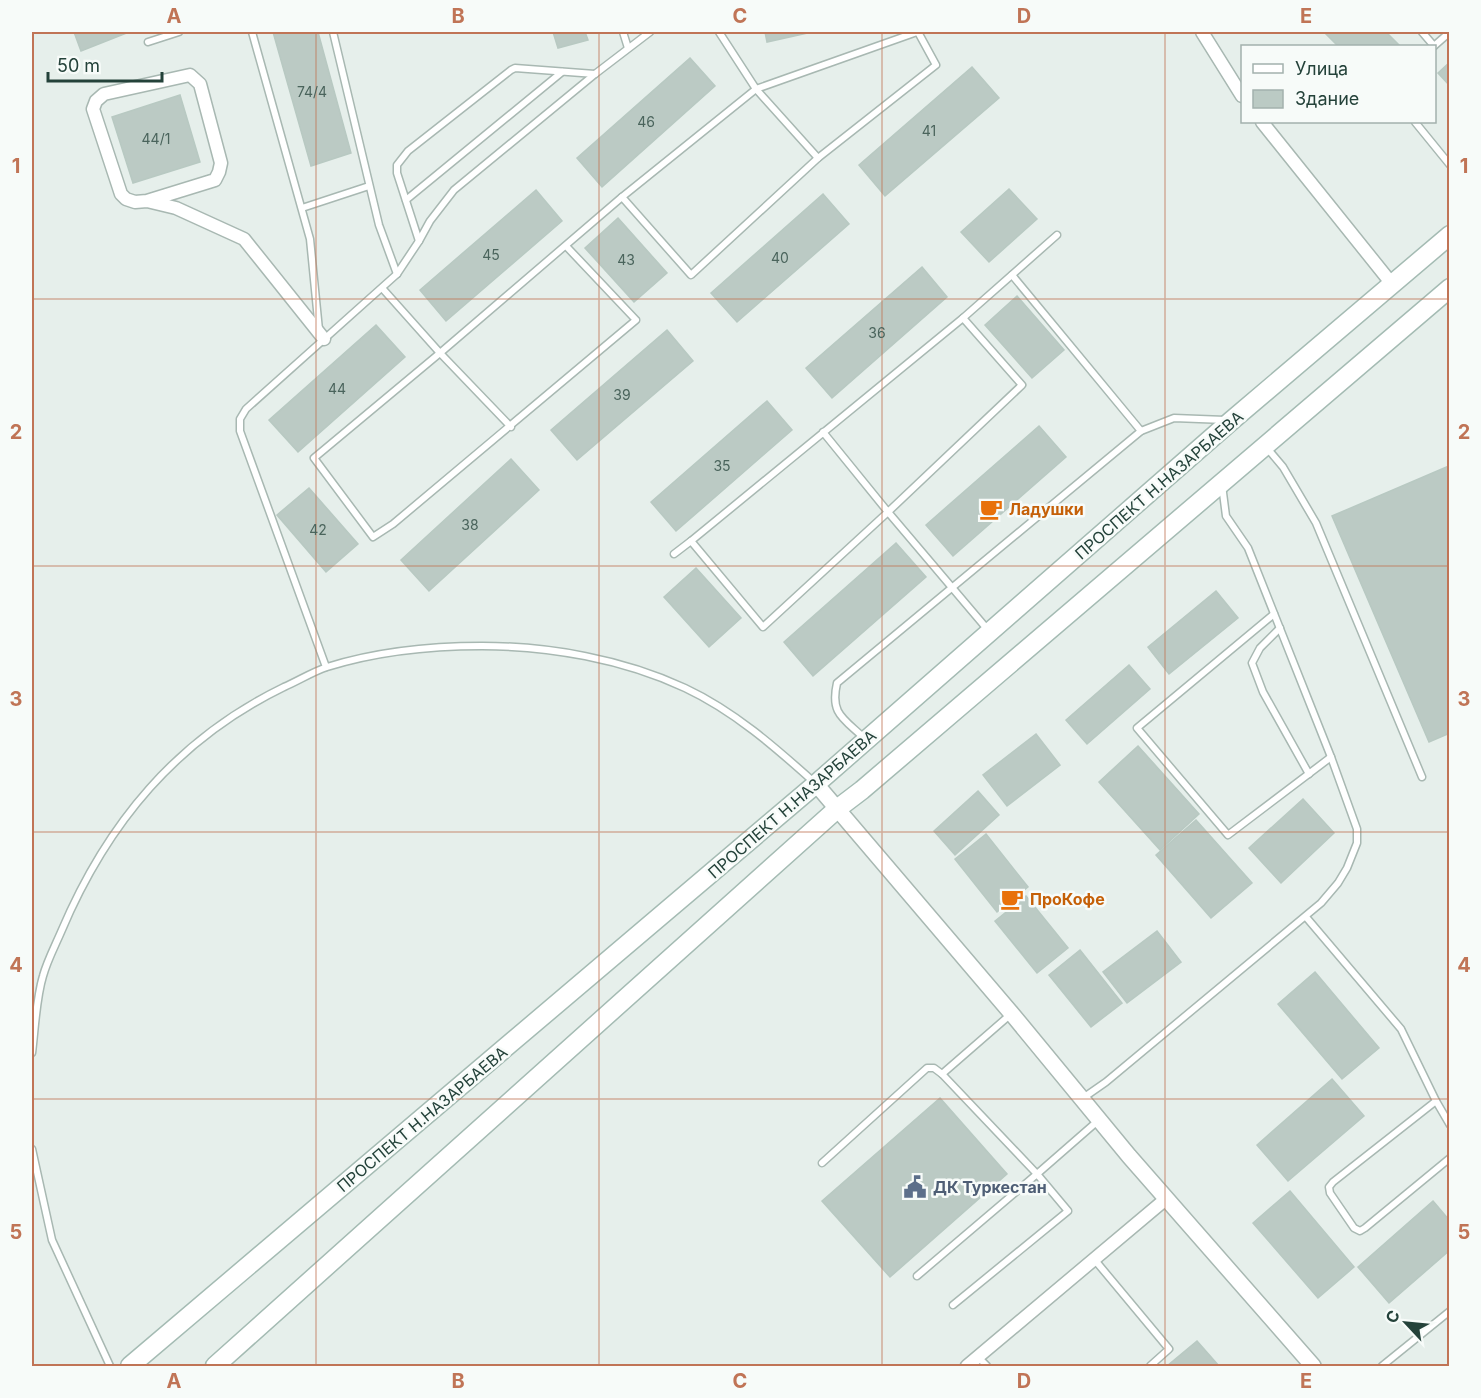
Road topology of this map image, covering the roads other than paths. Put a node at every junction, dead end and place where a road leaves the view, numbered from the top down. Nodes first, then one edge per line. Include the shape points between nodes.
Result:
1 (179, 32) edge
2 (252, 32) edge
3 (333, 32) edge
4 (623, 32) edge
5 (650, 32) edge
6 (719, 32) edge
7 (918, 32) edge
8 (1202, 32) edge
9 (1422, 32) edge
10 (1449, 32) edge
11 (148, 42) dead end
12 (1433, 45) edge
13 (1435, 45) edge
14 (627, 48) junction
15 (562, 72) junction
16 (595, 74) junction
17 (756, 89) junction
18 (1241, 94) edge
19 (1263, 123) edge
20 (1416, 123) edge
21 (818, 158) junction
22 (1449, 165) edge
23 (369, 186) junction
24 (622, 197) junction
25 (406, 200) junction
26 (147, 201) junction
27 (302, 208) junction
28 (1057, 235) dead end
29 (1449, 235) edge
30 (419, 241) junction
31 (566, 246) junction
32 (397, 274) junction
33 (1012, 275) junction
34 (1392, 284) junction
35 (382, 288) junction
36 (1449, 288) edge
37 (963, 318) junction
38 (321, 335) junction
39 (440, 353) junction
40 (1231, 421) junction
41 (511, 427) junction
42 (1141, 431) junction
43 (823, 432) junction
44 (1264, 446) junction
45 (1222, 482) junction
46 (888, 512) junction
47 (691, 541) junction
48 (674, 554) dead end
49 (952, 588) junction
50 (1274, 614) junction
51 (1280, 628) junction
52 (991, 632) junction
53 (326, 667) junction
54 (866, 741) junction
55 (1331, 757) junction
56 (1309, 774) junction
57 (1422, 777) dead end
58 (816, 784) junction
59 (837, 809) junction
60 (1306, 917) junction
61 (1012, 1014) junction
62 (32, 1053) edge
63 (942, 1074) junction
64 (1083, 1099) junction
65 (1436, 1101) junction
66 (1100, 1119) junction
67 (1449, 1125) edge
68 (32, 1149) edge
69 (1449, 1158) edge
70 (822, 1163) dead end
71 (1036, 1174) junction
72 (1167, 1198) junction
73 (1094, 1259) junction
74 (917, 1276) dead end
75 (953, 1305) dead end
76 (1449, 1311) edge
77 (983, 1362) edge
78 (110, 1366) edge
79 (130, 1366) edge
80 (215, 1366) edge
81 (967, 1366) edge
82 (1150, 1366) edge
83 (1313, 1366) edge
84 (1382, 1366) edge

1 - 11 lane
2 - 27 lane
3 - 23 lane
4 - 14 lane
5 - 14 lane
6 - 17 lane
7 - 17 lane
7 - 21 lane via 936,65
8 - 18 street
9 - 12 lane
10 - 13 lane
14 - 16 lane
15 - 16 lane
15 - 25 lane
15 - 25 lane via 511,70 408,151 397,165
16 - 30 lane via 454,190
17 - 21 lane
17 - 24 lane
19 - 34 street
20 - 22 lane
21 - 24 lane via 690,275
23 - 27 lane
23 - 32 lane
24 - 31 lane
25 - 30 lane
26 - 26 street via 135,202 122,194 93,110 96,101 104,94 190,75 200,84 219,172 215,180
26 - 38 street via 176,208 244,239
27 - 38 lane via 310,239
28 - 33 lane
29 - 34 main road, ПРОСПЕКТ Н.НАЗАРБАЕВА
30 - 32 lane
31 - 39 lane
31 - 41 lane via 636,320
32 - 35 lane
33 - 37 lane
33 - 42 lane
34 - 40 main road, ПРОСПЕКТ Н.НАЗАРБАЕВА
35 - 38 lane
35 - 39 lane
36 - 44 main road, ПРОСПЕКТ Н.НАЗАРБАЕВА
37 - 43 lane
37 - 46 lane via 1022,385
38 - 53 lane via 246,409 240,419 240,430
39 - 41 lane
39 - 41 lane via 314,458 373,537
40 - 42 lane via 1174,418
40 - 52 main road, ПРОСПЕКТ Н.НАЗАРБАЕВА
42 - 49 lane
43 - 46 lane
43 - 47 lane
44 - 45 main road, ПРОСПЕКТ Н.НАЗАРБАЕВА
44 - 57 lane via 1283,467 1316,523
45 - 50 lane via 1226,516 1248,548
45 - 59 main road, ПРОСПЕКТ Н.НАЗАРБАЕВА
46 - 47 lane via 763,627
46 - 49 lane
47 - 48 lane
49 - 52 lane
49 - 54 lane via 837,683 833,700 840,716
50 - 51 lane
50 - 56 lane via 1137,729 1228,835
51 - 55 lane
51 - 56 lane via 1260,648 1252,663 1263,692
52 - 54 main road, ПРОСПЕКТ Н.НАЗАРБАЕВА
53 - 58 lane via 442,646 519,646 607,660 684,688 737,717
53 - 62 lane via 251,704 179,756 128,812 76,896 42,977
54 - 58 main road, ПРОСПЕКТ Н.НАЗАРБАЕВА
55 - 56 lane
55 - 60 lane via 1357,829 1357,843 1338,883
58 - 59 street
58 - 79 main road, ПРОСПЕКТ Н.НАЗАРБАЕВА
59 - 61 street
59 - 80 main road, ПРОСПЕКТ Н.НАЗАРБАЕВА
60 - 64 lane
60 - 65 lane via 1401,1029
61 - 63 lane
61 - 64 street
63 - 70 lane via 927,1068
63 - 71 lane
64 - 66 street
65 - 67 lane
65 - 69 lane via 1333,1182 1330,1193 1359,1231
66 - 71 lane
66 - 72 street
68 - 78 lane via 52,1240
71 - 74 lane
71 - 75 lane via 1068,1211
72 - 73 street
72 - 83 street
73 - 77 street
73 - 82 lane via 1169,1349
76 - 84 lane
77 - 81 street

